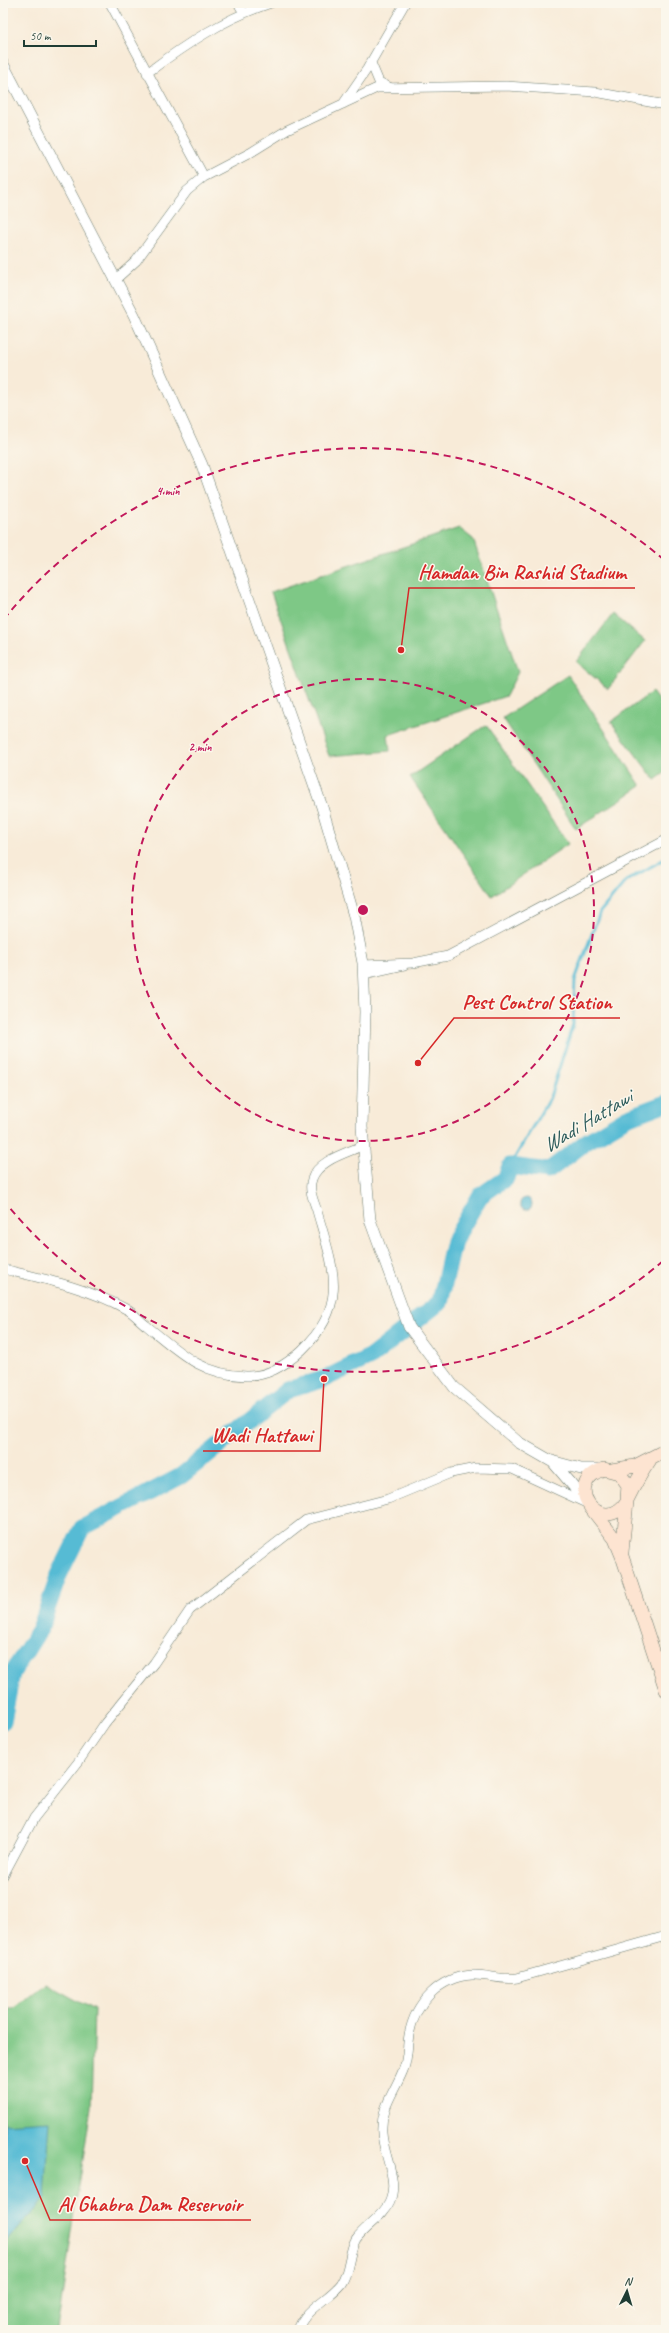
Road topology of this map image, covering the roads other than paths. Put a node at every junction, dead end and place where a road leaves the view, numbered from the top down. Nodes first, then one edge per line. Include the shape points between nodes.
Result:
1 (110, 3) edge
2 (238, 3) edge
3 (272, 3) edge
4 (405, 3) edge
5 (244, 13) junction
6 (371, 62) junction
7 (3, 64) edge
8 (147, 72) junction
9 (391, 88) junction
10 (666, 102) edge
11 (342, 105) junction
12 (204, 177) junction
13 (115, 280) junction
14 (666, 840) edge
15 (363, 970) junction
16 (364, 1145) junction
17 (3, 1269) edge
18 (666, 1450) edge
19 (650, 1460) junction
20 (551, 1461) junction
21 (608, 1470) junction
22 (627, 1501) junction
23 (588, 1504) junction
24 (622, 1556) junction
25 (666, 1690) edge
26 (3, 1876) edge
27 (666, 1936) edge
28 (298, 2330) edge

1 - 8 street
2 - 5 street
3 - 5 street
4 - 6 street
5 - 8 street via 180,48
6 - 9 street via 379,82
6 - 11 street
7 - 13 street
8 - 12 street
9 - 10 street via 506,86 580,91
9 - 11 street via 377,88
11 - 12 street via 287,130
12 - 13 street via 187,191 136,261
13 - 15 street via 134,315 202,465 322,807 354,916
14 - 15 street via 448,956
15 - 16 street
16 - 17 street via 324,1164 312,1177 312,1195 335,1277 332,1305 308,1345 290,1362 269,1373 249,1376 223,1375 201,1367 128,1310 114,1303 63,1283
16 - 20 street via 370,1220 409,1327 454,1387 518,1442
18 - 19 main road
19 - 21 main road via 635,1466
19 - 22 main road via 635,1482
20 - 21 street via 581,1469
20 - 23 street
21 - 22 main road via 624,1478 628,1485
21 - 23 main road via 591,1475 587,1481 585,1487
22 - 23 main road via 623,1507 610,1514 596,1511
22 - 24 main road
23 - 24 main road via 615,1538
23 - 26 street via 512,1469 476,1468 451,1473 388,1499 306,1520 190,1610 154,1663 105,1723 80,1761 34,1818
24 - 25 main road
27 - 28 street via 517,1978 501,1980 476,1975 459,1977 443,1984 425,1998 414,2019 404,2067 384,2111 382,2144 393,2180 390,2201 356,2240 341,2284 307,2314

